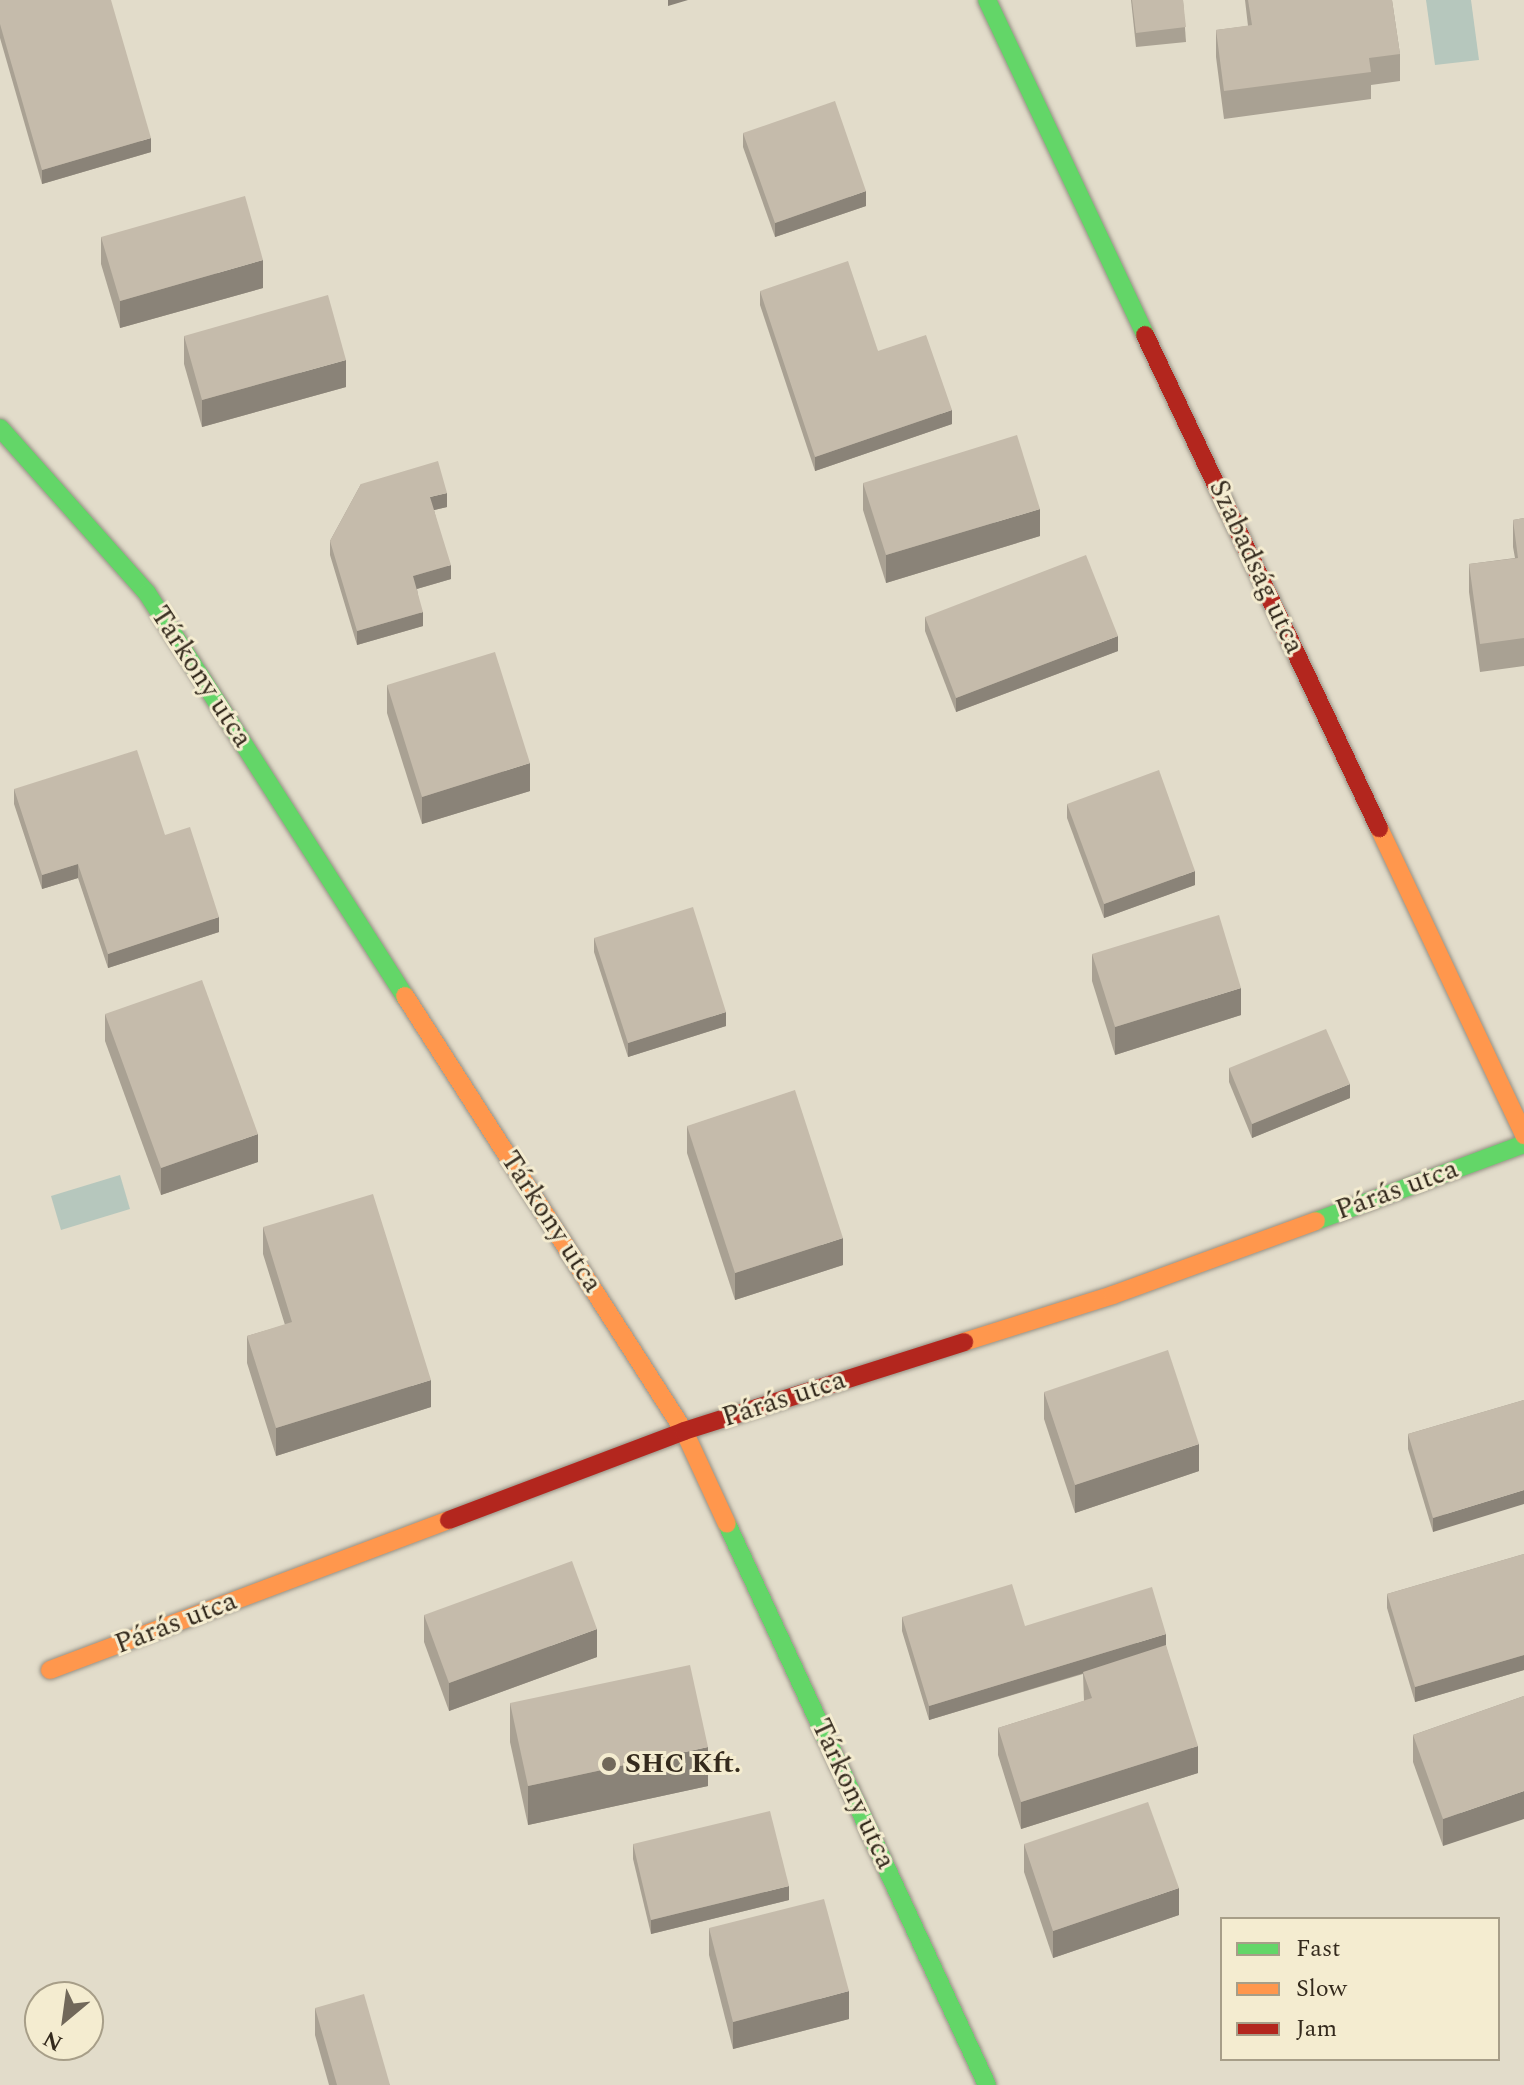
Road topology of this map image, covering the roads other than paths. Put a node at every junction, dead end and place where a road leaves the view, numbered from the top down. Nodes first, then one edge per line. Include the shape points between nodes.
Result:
1 (987, 0) edge
2 (0, 428) edge
3 (1524, 1135) edge
4 (1524, 1144) edge
5 (684, 1431) junction
6 (50, 1670) dead end
7 (987, 2085) edge

1 - 3 street, Szabadság utca
2 - 5 street, Tárkony utca via 147,593
4 - 5 street, Párás utca via 1113,1295
5 - 6 street, Párás utca
5 - 7 street, Tárkony utca

